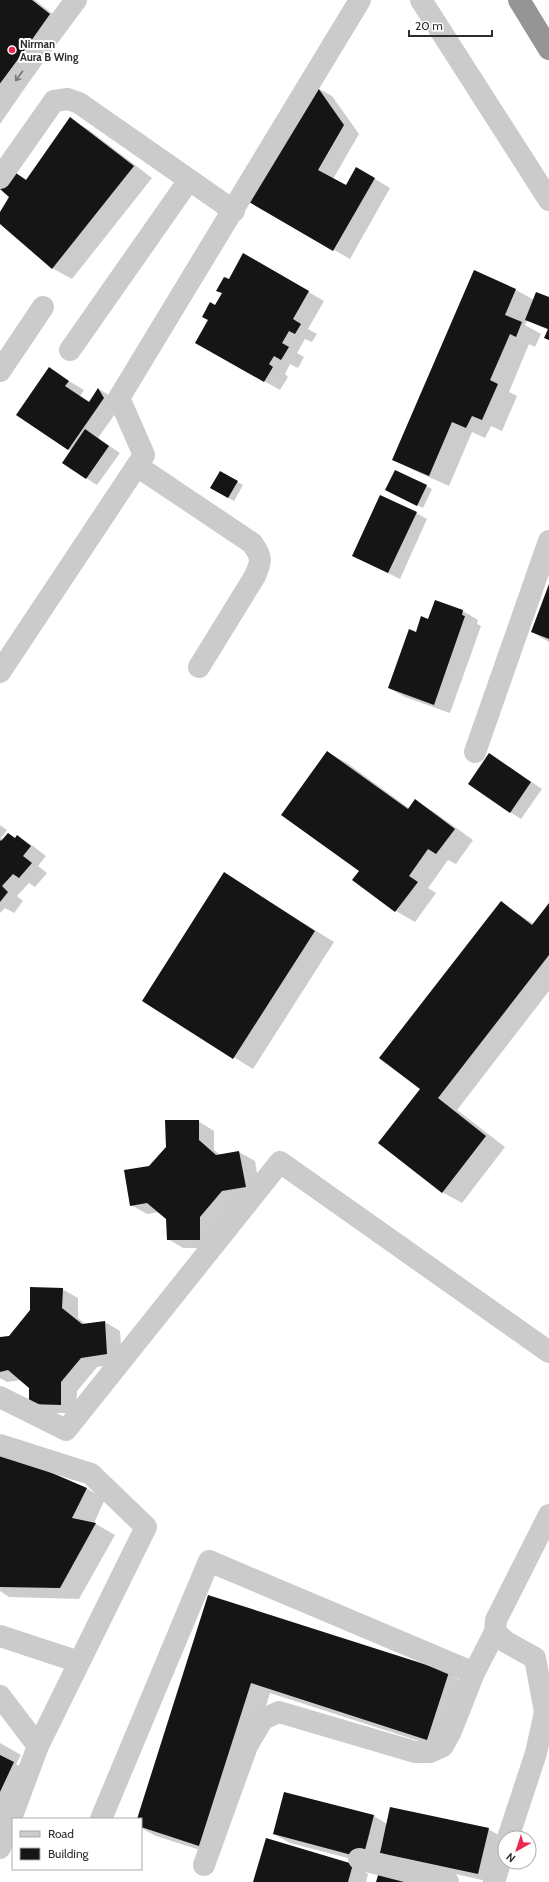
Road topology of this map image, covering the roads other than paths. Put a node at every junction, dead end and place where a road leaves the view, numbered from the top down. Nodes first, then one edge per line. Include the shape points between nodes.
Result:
1 (76, 0) edge
2 (360, 0) edge
3 (421, 0) edge
4 (519, 0) edge
5 (549, 49) edge
6 (0, 102) edge
7 (0, 178) edge
8 (189, 180) junction
9 (549, 200) edge
10 (234, 211) junction
11 (43, 307) dead end
12 (70, 350) dead end
13 (0, 371) edge
14 (137, 466) junction
15 (549, 541) edge
16 (199, 667) dead end
17 (0, 672) edge
18 (475, 752) dead end
19 (549, 1352) edge
20 (0, 1397) edge
21 (0, 1445) edge
22 (549, 1515) edge
23 (495, 1632) junction
24 (0, 1636) edge
25 (542, 1660) edge
26 (79, 1662) junction
27 (474, 1673) junction
28 (0, 1696) edge
29 (38, 1746) junction
30 (101, 1818) edge
31 (511, 1830) edge
32 (0, 1848) edge
33 (359, 1859) dead end
34 (204, 1865) dead end
35 (498, 1870) edge
36 (448, 1882) edge
37 (494, 1882) edge

1 -> 6 street
2 - 10 street
3 - 9 street
4 - 5 highway
7 - 8 street via 54,101 68,99 79,103
8 - 10 street
8 - 12 street
10 - 14 street via 120,398 144,455
11 - 13 street
14 - 16 street via 252,543 260,554 261,564 255,576
14 - 17 street
15 - 18 street
19 - 20 street via 280,1162 66,1430
21 - 26 street via 91,1474 146,1527
22 - 23 street via 496,1620
23 - 25 street via 506,1642
23 - 27 street
24 - 26 street
25 - 31 street via 545,1712 536,1753
26 - 29 street
27 - 30 street via 209,1561
27 - 34 street via 443,1746 430,1752 415,1752 279,1712 263,1719 246,1746
28 - 29 street
29 - 32 street
33 - 36 street
35 - 37 street

